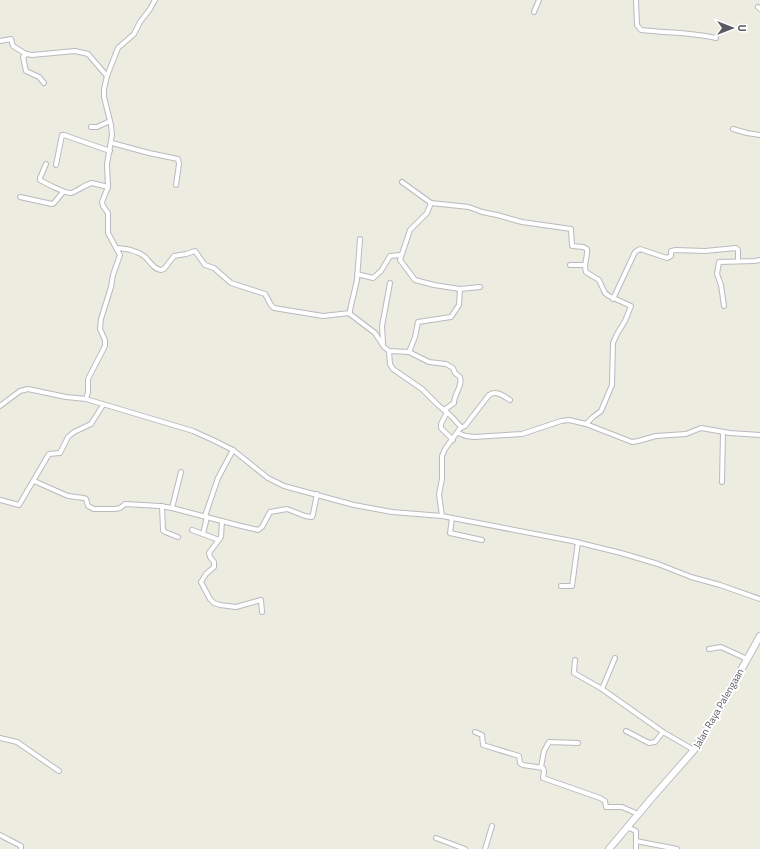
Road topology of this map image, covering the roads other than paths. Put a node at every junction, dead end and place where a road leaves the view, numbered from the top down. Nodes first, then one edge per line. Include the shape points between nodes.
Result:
1 (155, 0) edge
2 (539, 0) edge
3 (636, 0) edge
4 (534, 12) dead end
5 (716, 38) dead end
6 (0, 41) edge
7 (26, 54) junction
8 (107, 76) junction
9 (44, 83) dead end
10 (110, 121) junction
11 (91, 127) dead end
12 (733, 129) dead end
13 (760, 134) edge
14 (112, 143) junction
15 (110, 151) junction
16 (46, 164) dead end
17 (56, 165) dead end
18 (402, 182) dead end
19 (176, 185) dead end
20 (108, 187) junction
21 (63, 192) junction
22 (20, 197) dead end
23 (431, 203) junction
24 (360, 239) dead end
25 (116, 248) junction
26 (401, 254) junction
27 (760, 260) edge
28 (738, 261) junction
29 (570, 265) dead end
30 (585, 265) junction
31 (357, 274) junction
32 (390, 283) dead end
33 (480, 287) dead end
34 (460, 289) junction
35 (613, 299) junction
36 (724, 306) dead end
37 (350, 313) junction
38 (383, 345) junction
39 (389, 351) junction
40 (409, 352) junction
41 (86, 399) junction
42 (510, 400) dead end
43 (103, 405) junction
44 (0, 406) edge
45 (446, 411) junction
46 (586, 424) junction
47 (461, 428) junction
48 (723, 432) junction
49 (458, 433) junction
50 (760, 435) edge
51 (453, 440) junction
52 (233, 450) junction
53 (181, 472) dead end
54 (34, 481) junction
55 (722, 482) dead end
56 (317, 494) junction
57 (0, 500) edge
58 (162, 506) junction
59 (172, 508) junction
60 (442, 516) junction
61 (206, 517) junction
62 (452, 518) junction
63 (222, 521) junction
64 (192, 530) dead end
65 (203, 534) junction
66 (178, 537) dead end
67 (219, 540) junction
68 (482, 540) dead end
69 (578, 542) junction
70 (561, 586) dead end
71 (760, 599) edge
72 (262, 612) dead end
73 (759, 638) edge
74 (709, 649) dead end
75 (615, 658) dead end
76 (747, 659) junction
77 (575, 660) dead end
78 (602, 689) junction
79 (626, 731) dead end
80 (475, 732) dead end
81 (662, 732) junction
82 (0, 738) edge
83 (578, 743) dead end
84 (694, 750) junction
85 (541, 767) junction
86 (59, 771) dead end
87 (638, 814) junction
88 (492, 826) dead end
89 (627, 827) junction
90 (0, 835) edge
91 (436, 838) dead end
92 (636, 841) junction
93 (21, 849) edge
94 (464, 849) edge
95 (485, 849) edge
96 (609, 849) edge
97 (636, 849) edge
98 (677, 849) edge

1 - 8 street via 134,34 118,48
2 - 4 street
3 - 5 street via 637,25 641,30
6 - 7 street via 11,40 13,46
7 - 8 street via 44,55 75,51 88,54
7 - 9 street via 23,57 26,71
8 - 10 street via 104,94
10 - 11 street
10 - 14 street
12 - 13 street
14 - 15 street
14 - 19 street via 178,159 180,164
15 - 17 street via 64,135 61,137
15 - 20 street via 107,164
16 - 21 street via 40,180
18 - 23 street
20 - 21 street via 92,183 71,193
20 - 25 street via 102,204 108,213 108,233
21 - 22 street via 52,204
23 - 26 street via 427,213 410,230
23 - 30 street via 468,207 522,222 570,228 573,246 587,250
24 - 31 street
25 - 37 street via 134,250 161,270 174,256 195,251 205,265 214,268 231,283 265,294 274,308 323,316
25 - 41 street via 120,255 100,323 105,346 88,379
26 - 31 street via 390,256 381,271 373,278
26 - 34 street via 401,262 415,280
27 - 28 street
28 - 35 street via 736,248 676,250 671,251 671,256 667,258 640,249 635,252
28 - 36 street via 719,262 717,274
29 - 30 street
30 - 35 street via 586,272 597,278 605,293
31 - 37 street
32 - 38 street via 382,326
33 - 34 street
34 - 40 street via 459,305 451,317 418,322
35 - 46 street via 631,307 613,343 612,385 601,411
37 - 38 street via 375,333
38 - 39 street
39 - 40 street
39 - 45 street via 393,369 422,389
40 - 45 street via 429,362 447,364 460,377 461,384 454,397 454,403
41 - 43 street
41 - 44 street via 24,389
42 - 47 street via 497,392 492,393
43 - 52 street via 193,431
43 - 54 street via 91,424 68,437 60,453 49,454
45 - 47 street
45 - 51 street via 441,428
46 - 48 street via 635,442 656,436 686,434 701,428
46 - 49 street via 565,420 525,433 491,437 470,437
47 - 49 street
48 - 50 street
48 - 55 street
49 - 51 street
51 - 60 street via 442,456
52 - 56 street via 276,483
52 - 61 street via 218,478
53 - 59 street
54 - 57 street via 19,505
54 - 58 street via 68,496 84,498 88,506 94,509 118,509 125,504
56 - 60 street via 354,505 392,512
56 - 63 street via 312,517 287,509 270,512 258,530
58 - 59 street
58 - 66 street via 163,530
59 - 61 street
60 - 62 street
61 - 63 street
61 - 65 street
62 - 68 street via 450,533
62 - 69 street
63 - 67 street
64 - 65 street
65 - 67 street
67 - 72 street via 209,553 214,567 201,581 210,599 220,605 236,607 261,600
69 - 70 street via 573,585
69 - 71 street via 658,564
73 - 76 street, Jalan Raya Palengaan
74 - 76 street via 721,647
75 - 78 street
76 - 84 street, Jalan Raya Palengaan
77 - 78 street via 574,673
78 - 81 street
79 - 81 street via 648,743 655,742
80 - 85 street via 482,735 484,745 520,756 520,763 523,765
81 - 84 street
82 - 86 street via 17,742
83 - 85 street via 549,742
84 - 87 street, Jalan Raya Palengaan
85 - 87 street via 544,769 543,778 600,798 605,801 606,807 620,807
87 - 89 street, Jalan Raya Palengaan
88 - 95 street
89 - 92 street via 636,831
89 - 96 street, Jalan Raya Palengaan
90 - 93 street via 20,844
91 - 94 street
92 - 97 street
92 - 98 street

